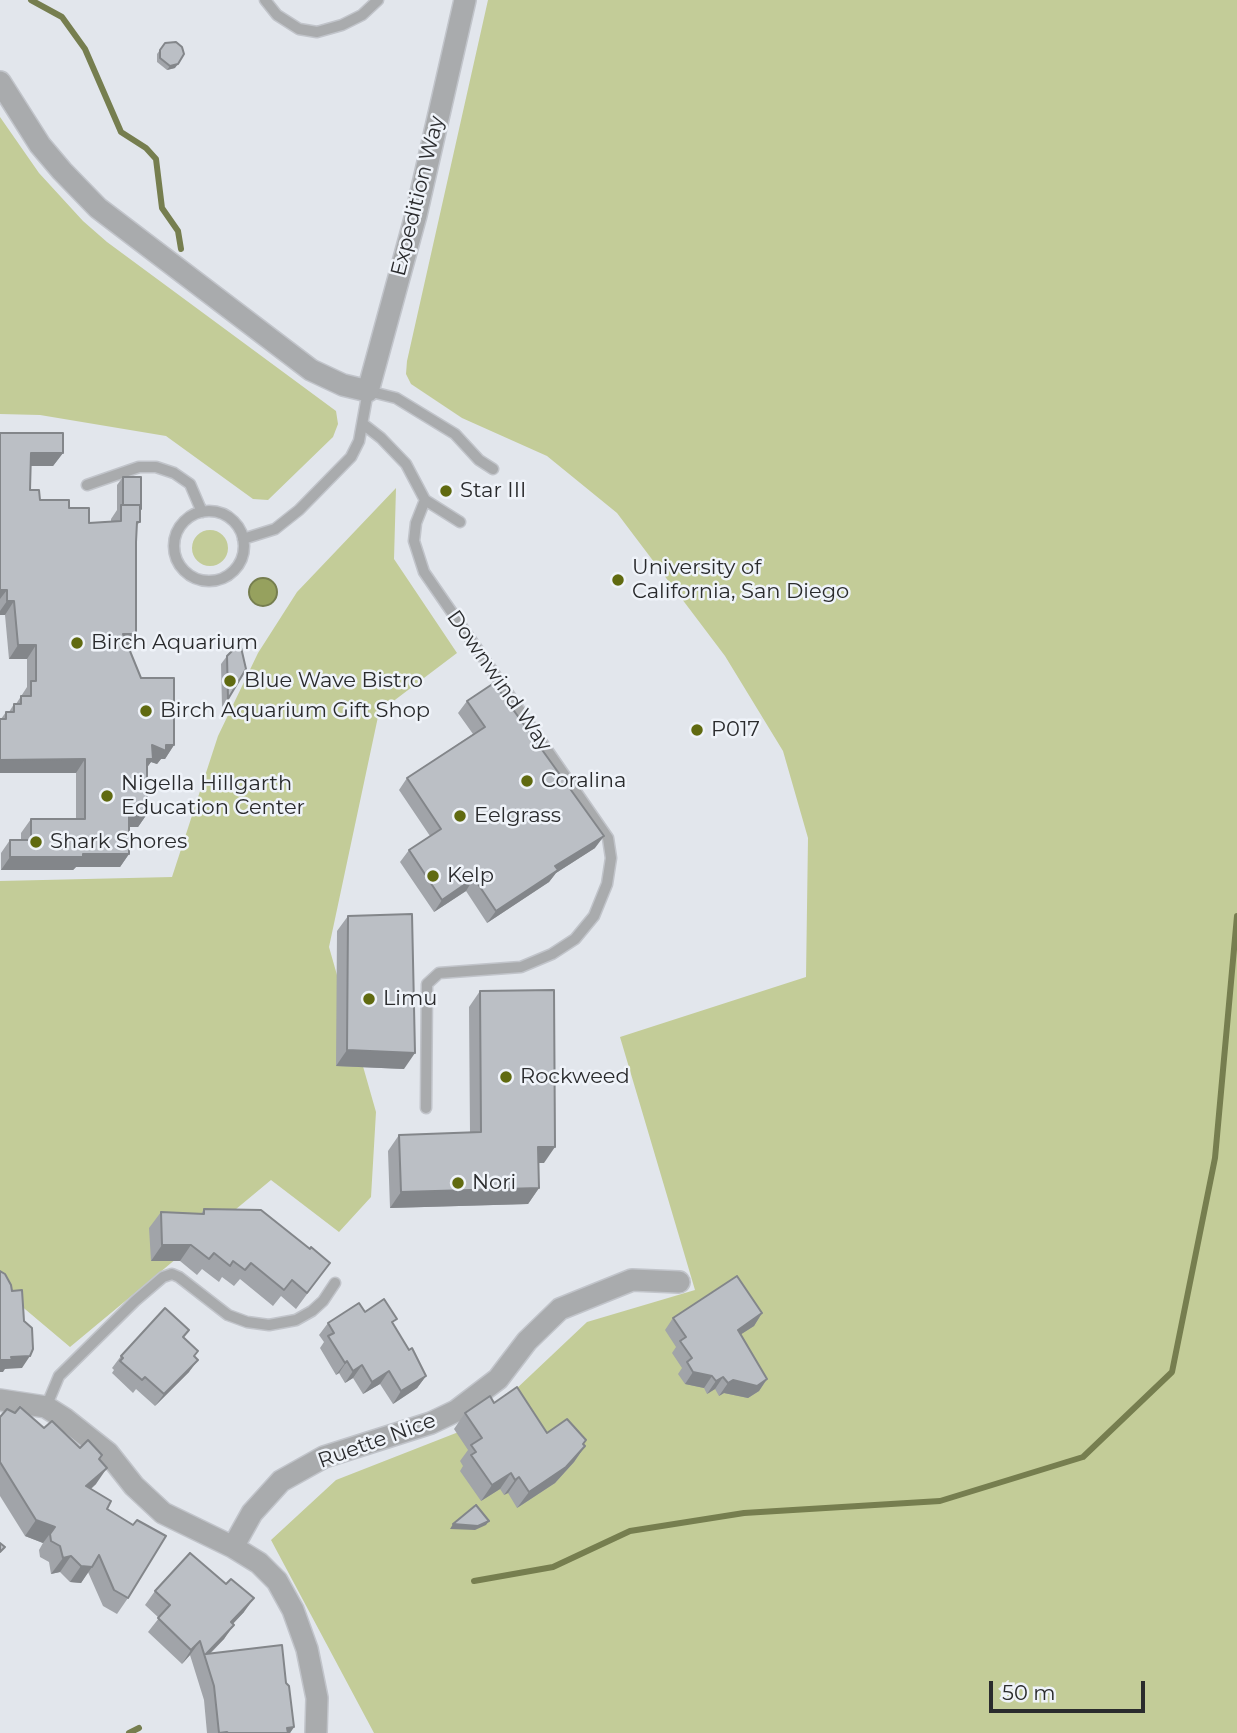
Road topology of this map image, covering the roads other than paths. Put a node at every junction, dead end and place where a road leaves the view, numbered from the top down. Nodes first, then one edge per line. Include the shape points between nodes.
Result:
1 (265, 0) edge
2 (378, 0) edge
3 (465, 0) edge
4 (0, 82) edge
5 (368, 391) junction
6 (363, 424) junction
7 (493, 469) dead end
8 (87, 485) dead end
9 (425, 500) junction
10 (202, 512) junction
11 (460, 522) dead end
12 (243, 539) junction
13 (426, 1108) dead end
14 (679, 1282) dead end
15 (335, 1283) dead end
16 (0, 1400) edge
17 (46, 1407) junction
18 (0, 1411) edge
19 (233, 1547) junction
20 (316, 1733) edge

1 - 2 lane via 277,15 299,29 317,32 362,15
3 - 5 street, Expedition Way via 416,215
4 - 5 street via 40,145 98,208 311,370
5 - 6 lane
5 - 7 lane via 396,398 456,434
6 - 9 lane via 406,464
6 - 12 lane via 351,457 299,510 275,529
8 - 10 lane via 139,467 156,467 174,472 190,484
9 - 11 lane
9 - 13 lane, Downwind Way via 414,541 424,572 608,838 611,858 594,916 575,939 521,967 439,973 426,984
10 - 12 lane via 223,514
10 - 12 lane via 182,524 176,534 176,558 190,576 212,581 223,578 240,562
14 - 19 street, Ruette Nice via 632,1280 561,1309 527,1341 498,1379 456,1411 324,1457 281,1481 251,1514
15 - 17 lane via 312,1311 296,1320 268,1325 228,1315 179,1277 163,1277 59,1376
16 - 17 street
17 - 18 street
17 - 19 street via 108,1453 163,1514
19 - 20 street via 277,1581 293,1609 317,1698

